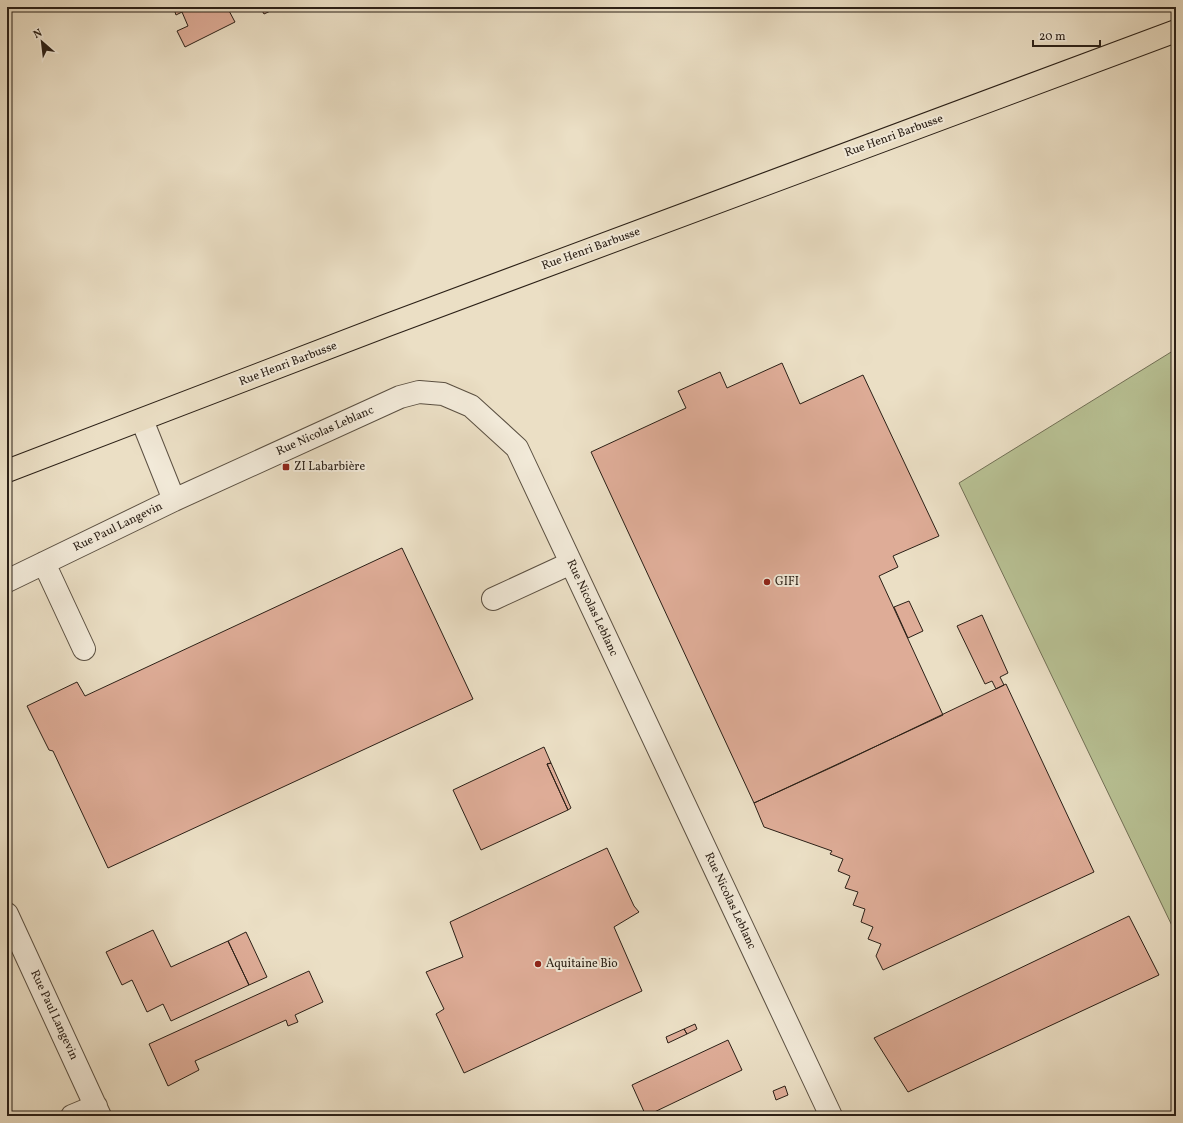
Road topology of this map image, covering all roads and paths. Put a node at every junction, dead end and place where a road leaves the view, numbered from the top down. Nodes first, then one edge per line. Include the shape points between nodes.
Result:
1 (1176, 31) edge
2 (142, 420) junction
3 (7, 471) edge
4 (174, 500) junction
5 (44, 563) junction
6 (571, 563) junction
7 (7, 581) edge
8 (493, 599) dead end
9 (84, 649) dead end
10 (7, 914) edge
11 (98, 1111) edge
12 (72, 1116) edge
13 (831, 1116) edge

1 - 2 main road, Rue Henri Barbusse via 385,326
2 - 3 main road, Rue Henri Barbusse
2 - 4 street, Rue Paul Langevin
4 - 5 street, Rue Paul Langevin
4 - 6 street, Rue Nicolas Leblanc via 400,397 419,392 443,394 471,406 517,448
5 - 7 street, Rue Paul Langevin
5 - 9 street
6 - 8 street
6 - 13 street, Rue Nicolas Leblanc
10 - 11 street, Rue Paul Langevin
11 - 12 street

